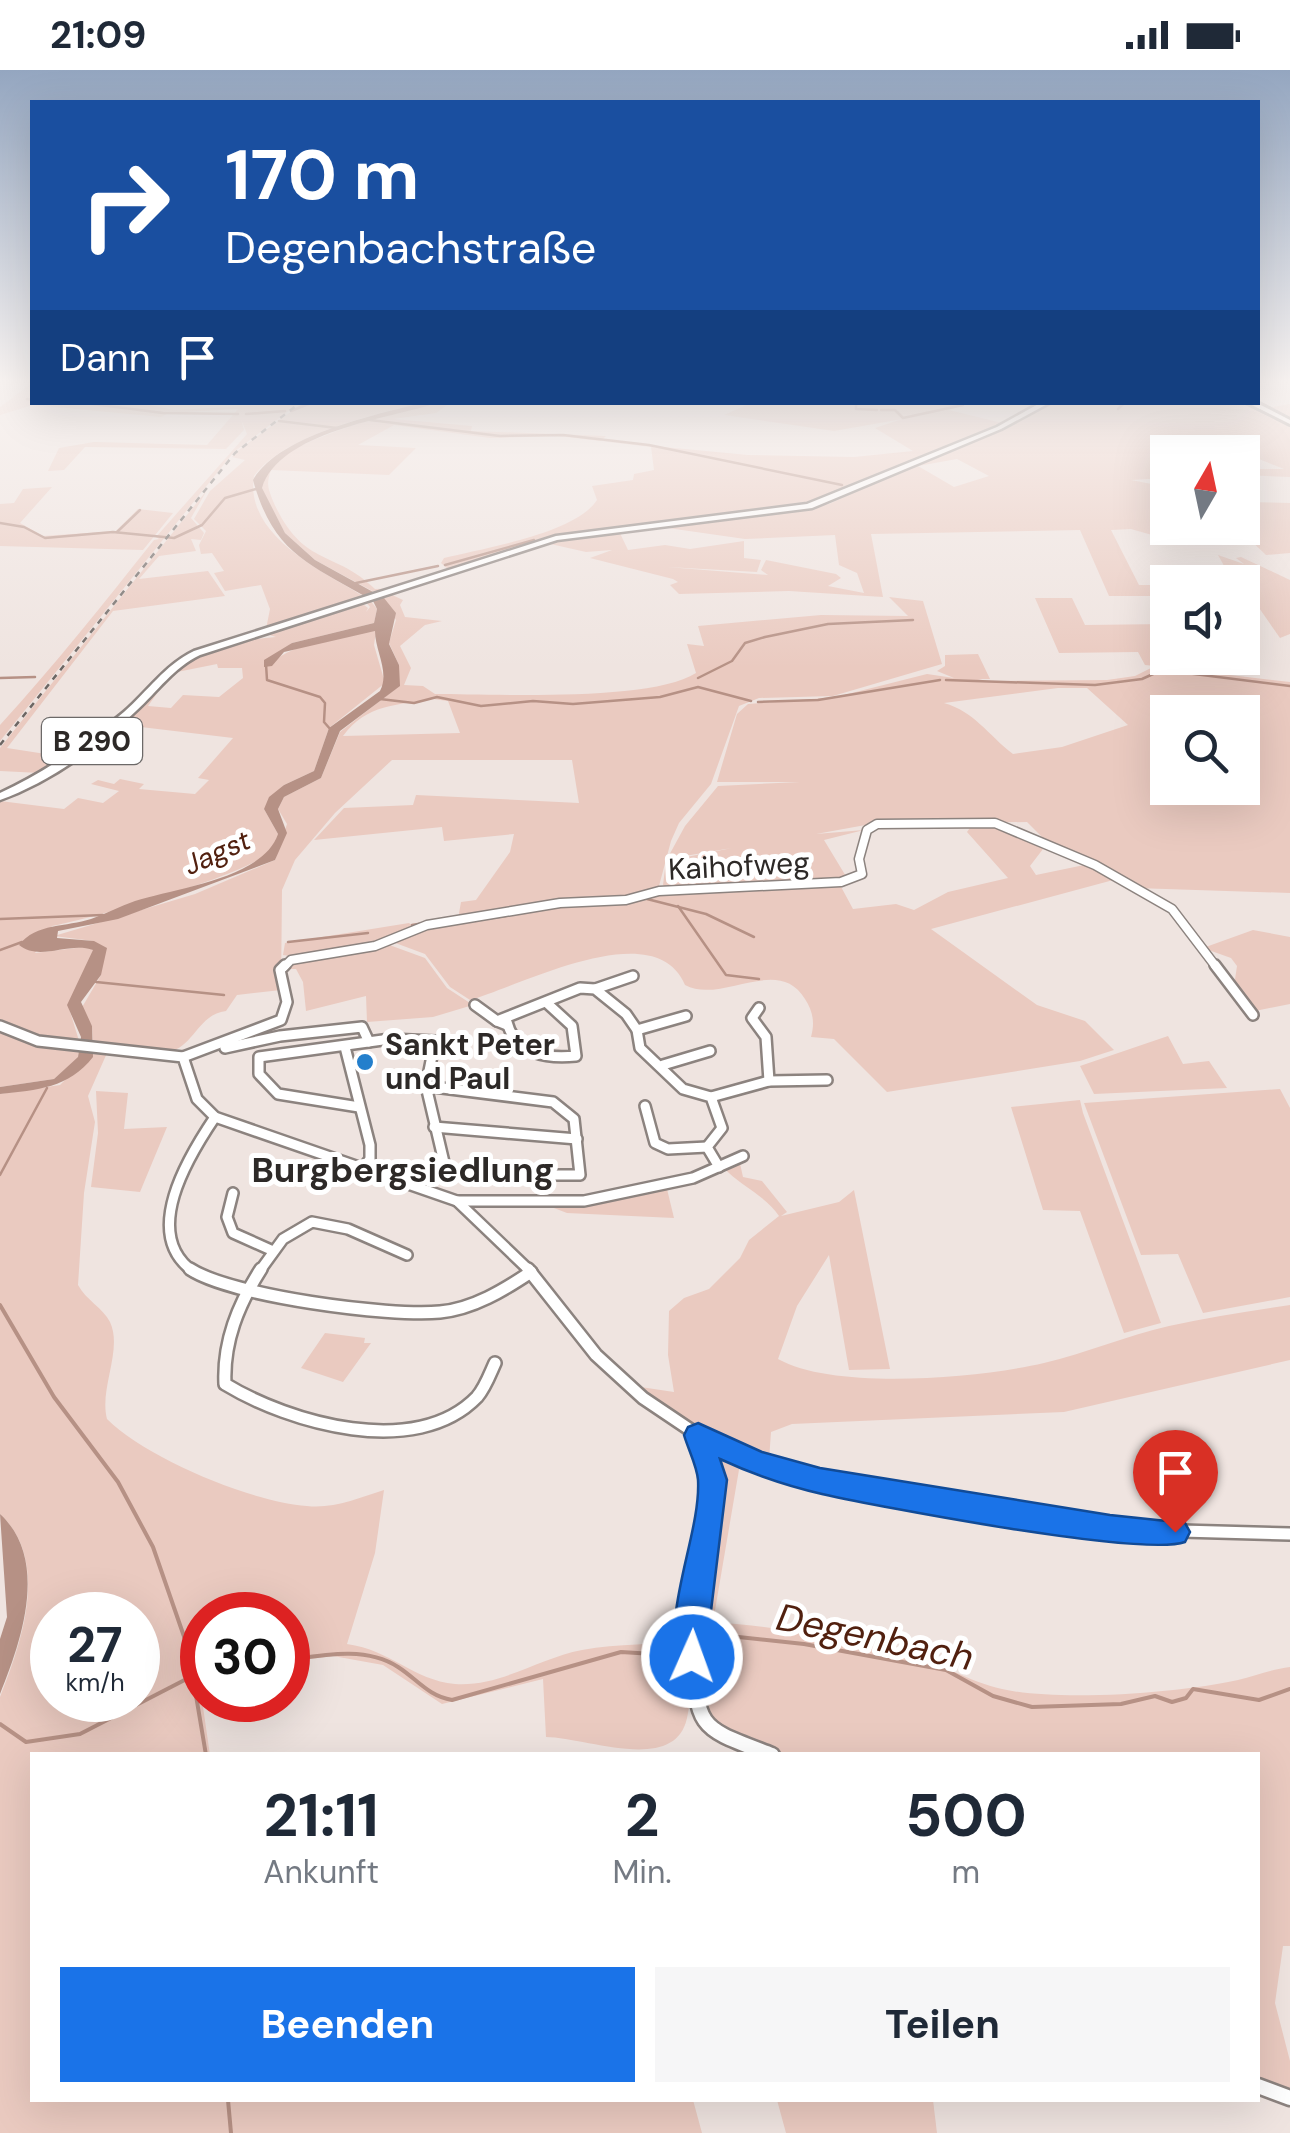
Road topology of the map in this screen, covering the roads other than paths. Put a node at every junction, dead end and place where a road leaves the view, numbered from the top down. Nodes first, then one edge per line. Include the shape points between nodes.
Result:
1 (884, 475) edge
2 (0, 797) edge
3 (633, 976) dead end
4 (596, 989) junction
5 (548, 1004) junction
6 (475, 1005) dead end
7 (759, 1008) dead end
8 (1252, 1015) dead end
9 (686, 1016) dead end
10 (504, 1021) junction
11 (0, 1026) edge
12 (636, 1030) junction
13 (368, 1042) junction
14 (68, 1044) joint
15 (345, 1047) junction
16 (104, 1049) joint
17 (710, 1052) dead end
18 (183, 1058) junction
19 (663, 1066) junction
20 (827, 1080) dead end
21 (770, 1081) junction
22 (426, 1086) junction
23 (711, 1096) junction
24 (644, 1106) dead end
25 (359, 1107) junction
26 (215, 1116) junction
27 (434, 1127) junction
28 (577, 1140) junction
29 (708, 1147) junction
30 (743, 1156) dead end
31 (719, 1167) junction
32 (362, 1169) junction
33 (447, 1175) junction
34 (402, 1185) junction
35 (232, 1192) dead end
36 (457, 1201) junction
37 (271, 1250) junction
38 (407, 1255) dead end
39 (531, 1272) junction
40 (252, 1288) junction
41 (496, 1363) dead end
42 (698, 1435) junction
43 (1290, 1534) edge
44 (764, 1752) edge
45 (1260, 2087) edge
46 (1290, 2098) edge

1 - 2 main road, B 290 via 809,506 571,535 197,654 171,668 127,715 48,772
3 - 4 street
4 - 5 street via 580,988
4 - 12 street
5 - 10 street
5 - 10 street via 572,1026 576,1056 517,1046
6 - 10 street
7 - 21 street via 752,1018 766,1037
8 - 18 street, Kaihofweg via 1172,909 1108,871 995,823 877,824 867,830 862,874 841,882 659,890 626,900 560,903 426,925 375,946 291,960 280,970 287,1002 281,1020
9 - 12 street
11 - 14 street
12 - 19 street via 640,1048
13 - 15 street
13 - 18 street via 362,1027 280,1036
13 - 22 street via 435,1041
14 - 16 street
15 - 25 street
15 - 25 street via 258,1057 259,1074 278,1094
16 - 18 street
17 - 19 street
18 - 26 street via 196,1100
19 - 23 street via 684,1089
20 - 21 street
21 - 23 street
22 - 27 street
22 - 28 street via 553,1102 574,1119
23 - 29 street via 722,1128
24 - 29 street via 655,1143 668,1149
25 - 32 street via 370,1145
26 - 32 street
26 - 40 street via 179,1182 168,1242 176,1258 209,1280
27 - 28 street
27 - 33 street
28 - 33 street via 581,1171 574,1178
29 - 31 street
30 - 31 street
31 - 36 street via 584,1201
32 - 34 street
33 - 34 street
34 - 36 street
35 - 37 street via 226,1208 231,1232 241,1242
36 - 39 street
37 - 38 street via 294,1228 314,1222
37 - 40 street
39 - 40 street via 499,1294 440,1312
39 - 42 street via 596,1355
40 - 41 street via 224,1353 225,1384 252,1404 372,1428 441,1424 478,1401
42 - 43 street via 756,1462 859,1488 1110,1529
42 - 44 street via 712,1480 692,1631 696,1710 714,1733
45 - 46 street

